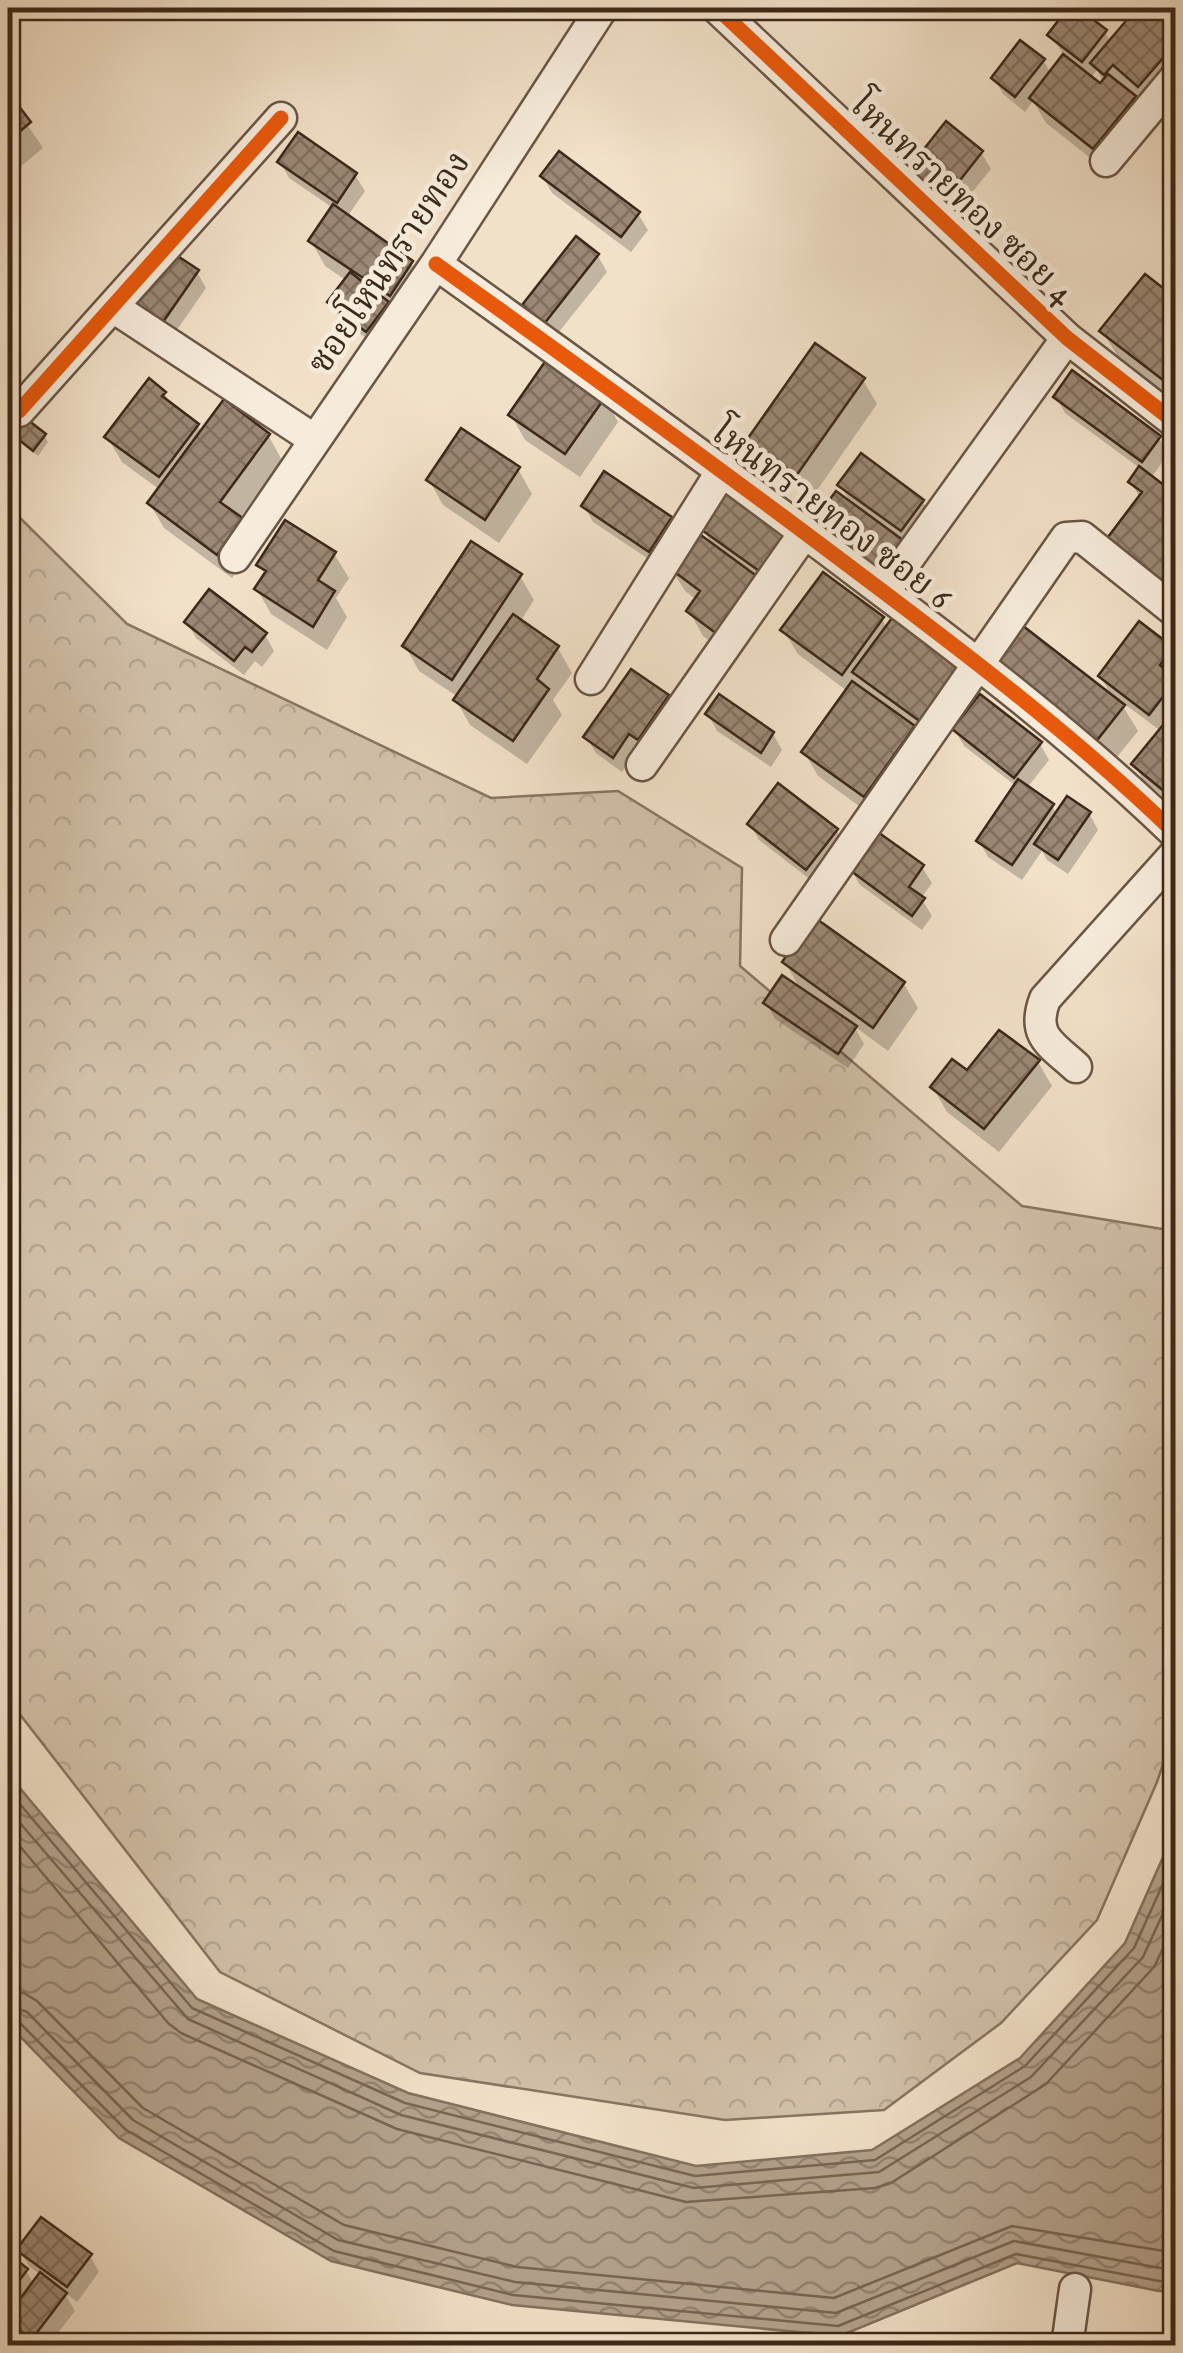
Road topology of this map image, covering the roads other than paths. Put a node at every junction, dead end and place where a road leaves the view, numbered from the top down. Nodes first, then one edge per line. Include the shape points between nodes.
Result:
1 (602, 8) edge
2 (717, 8) edge
3 (1176, 77) edge
4 (281, 118) dead end
5 (1106, 160) dead end
6 (436, 264) junction
7 (113, 307) junction
8 (1067, 338) junction
9 (19, 410) dead end
10 (1176, 423) edge
11 (315, 440) junction
12 (723, 469) junction
13 (805, 532) junction
14 (234, 557) dead end
15 (884, 592) junction
16 (1176, 612) edge
17 (978, 662) junction
18 (591, 679) dead end
19 (642, 765) dead end
20 (1176, 834) edge
21 (1176, 854) edge
22 (786, 940) dead end
23 (1076, 1067) dead end
24 (1075, 2290) dead end
25 (8, 2340) edge
26 (14, 2346) edge
27 (1066, 2346) edge

1 - 6 street, ซอยโหนทรายทอง
2 - 8 street, โหนทรายทอง ซอย 4
3 - 5 street
4 - 7 street
6 - 11 street, ซอยโหนทรายทอง
6 - 12 street, โหนทรายทอง ซอย 6
7 - 9 street
7 - 11 street
8 - 10 street, โหนทรายทอง ซอย 4
8 - 15 street
11 - 14 street, ซอยโหนทรายทอง
12 - 13 street, โหนทรายทอง ซอย 6
12 - 18 street
13 - 15 street, โหนทรายทอง ซอย 6
13 - 19 street
15 - 17 street, โหนทรายทอง ซอย 6
16 - 17 street via 1074,536 1059,546
17 - 20 street, โหนทรายทอง ซอย 6
17 - 22 street
21 - 23 street via 1045,999 1042,1035
24 - 27 street
25 - 26 street

